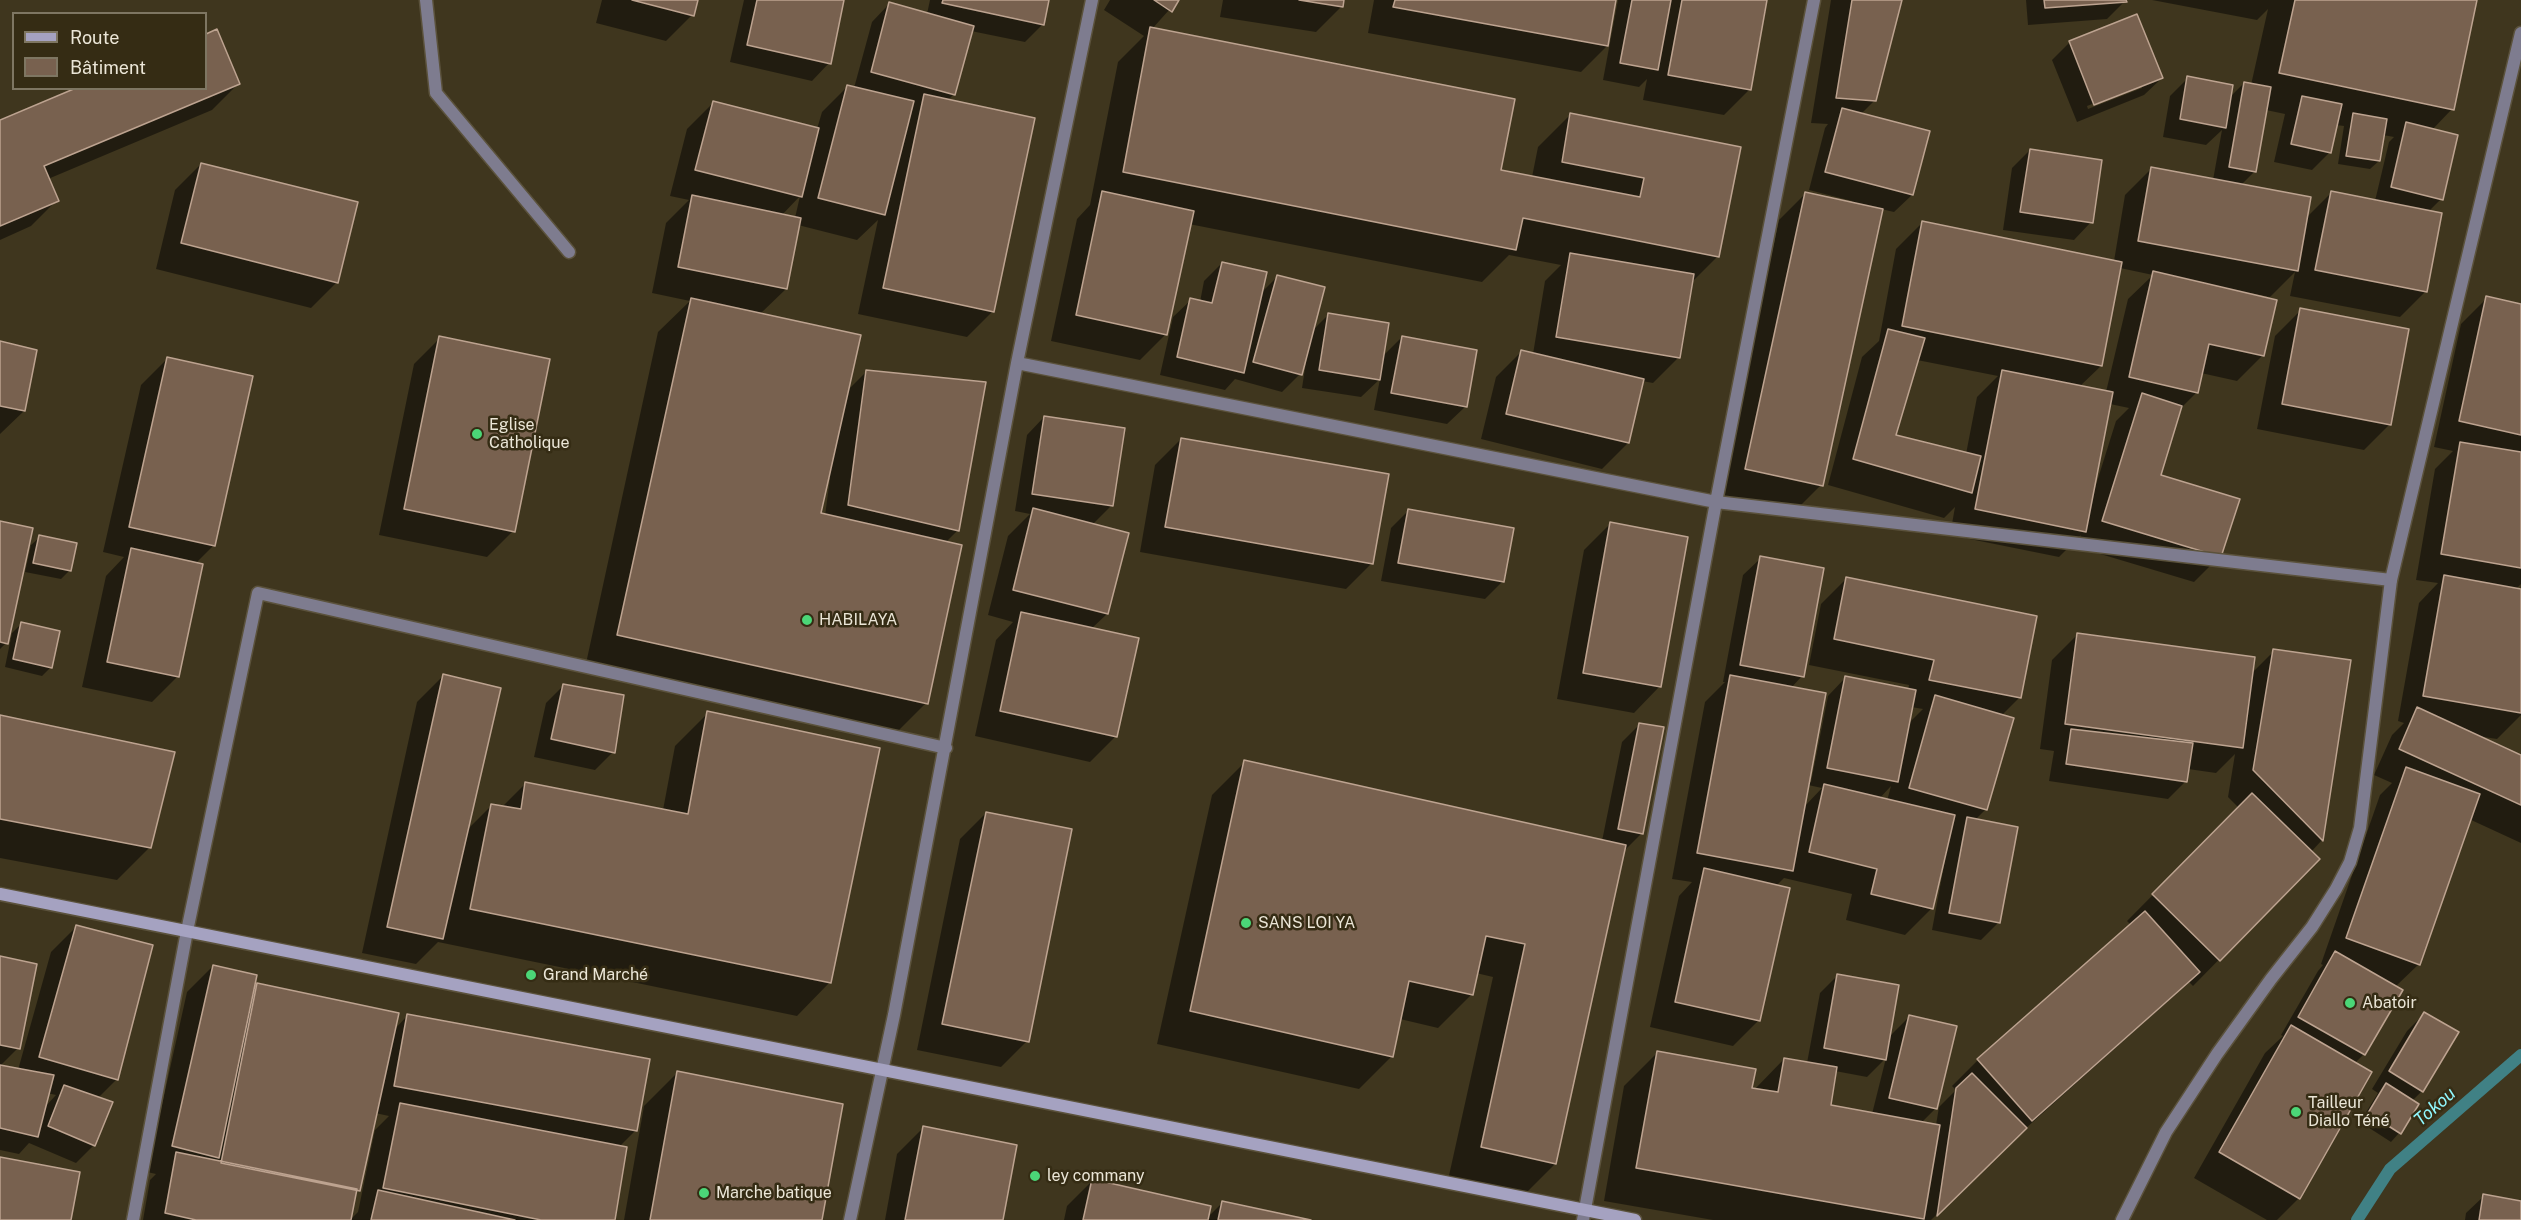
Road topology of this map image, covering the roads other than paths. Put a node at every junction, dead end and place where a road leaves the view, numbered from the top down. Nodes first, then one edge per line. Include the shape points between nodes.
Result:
1 (426, 0) edge
2 (1092, 0) edge
3 (1814, 0) edge
4 (2521, 33) edge
5 (569, 252) dead end
6 (1017, 363) junction
7 (1716, 502) junction
8 (2391, 580) junction
9 (946, 748) junction
10 (0, 894) edge
11 (187, 931) junction
12 (883, 1068) junction
13 (1584, 1215) edge
14 (133, 1220) edge
15 (850, 1220) edge
16 (1635, 1220) edge
17 (2122, 1220) edge

1 - 5 street via 436,93
2 - 6 street
3 - 7 street
4 - 8 street
6 - 7 street
6 - 9 street
7 - 8 street
7 - 13 street
8 - 17 street via 2360,828 2350,862 2312,927 2224,1044 2166,1132
9 - 11 street via 258,593
9 - 12 street
10 - 11 main road
11 - 12 main road
11 - 14 street
12 - 13 main road
12 - 15 street
13 - 16 main road

